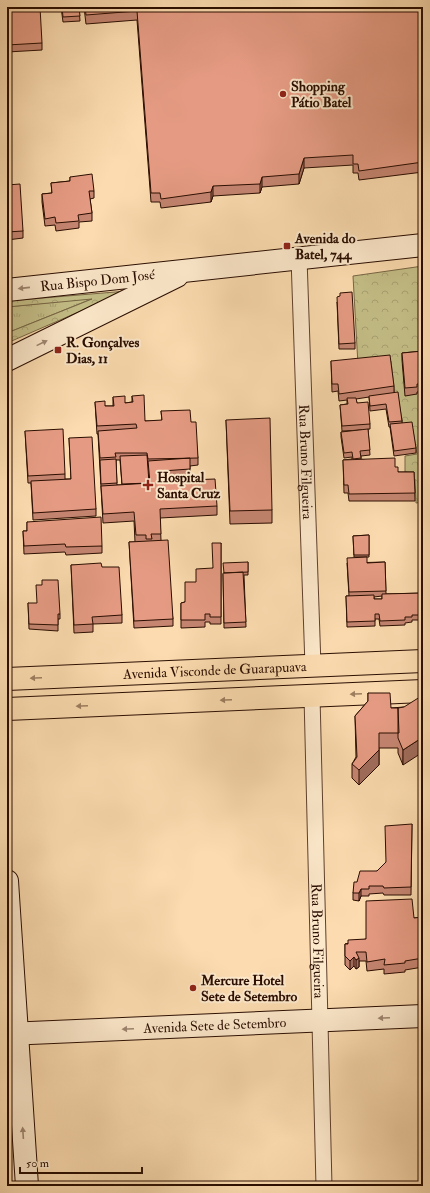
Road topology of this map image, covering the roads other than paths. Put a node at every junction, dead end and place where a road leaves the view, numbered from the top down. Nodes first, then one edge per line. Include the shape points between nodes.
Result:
1 (423, 245) edge
2 (299, 258) junction
3 (188, 270) junction
4 (7, 290) edge
5 (7, 360) edge
6 (423, 661) edge
7 (313, 666) junction
8 (73, 676) junction
9 (7, 679) edge
10 (423, 691) edge
11 (312, 696) junction
12 (122, 704) junction
13 (7, 709) edge
14 (7, 882) edge
15 (423, 1016) edge
16 (321, 1021) junction
17 (12, 1034) edge
18 (27, 1186) edge
19 (324, 1186) edge

1 - 2 main road, Rua Bispo Dom José
2 - 3 main road, Rua Bispo Dom José
2 - 7 street, Rua Bruno Filgueira
3 -> 4 main road, Rua Bispo Dom José
5 -> 3 main road
6 - 7 main road, Avenida Visconde de Guarapuava
7 - 8 main road, Avenida Visconde de Guarapuava
8 -> 9 main road, Avenida Visconde de Guarapuava
8 - 12 main road
10 -> 11 main road, Avenida Visconde de Guarapuava
11 -> 12 main road, Avenida Visconde de Guarapuava
11 - 16 street, Rua Bruno Filgueira
12 -> 13 main road, Avenida Visconde de Guarapuava
14 - 17 main road
15 -> 16 main road, Avenida Sete de Setembro
16 -> 17 main road, Avenida Sete de Setembro
16 - 19 street, Rua Bruno Filgueira
18 -> 17 main road

